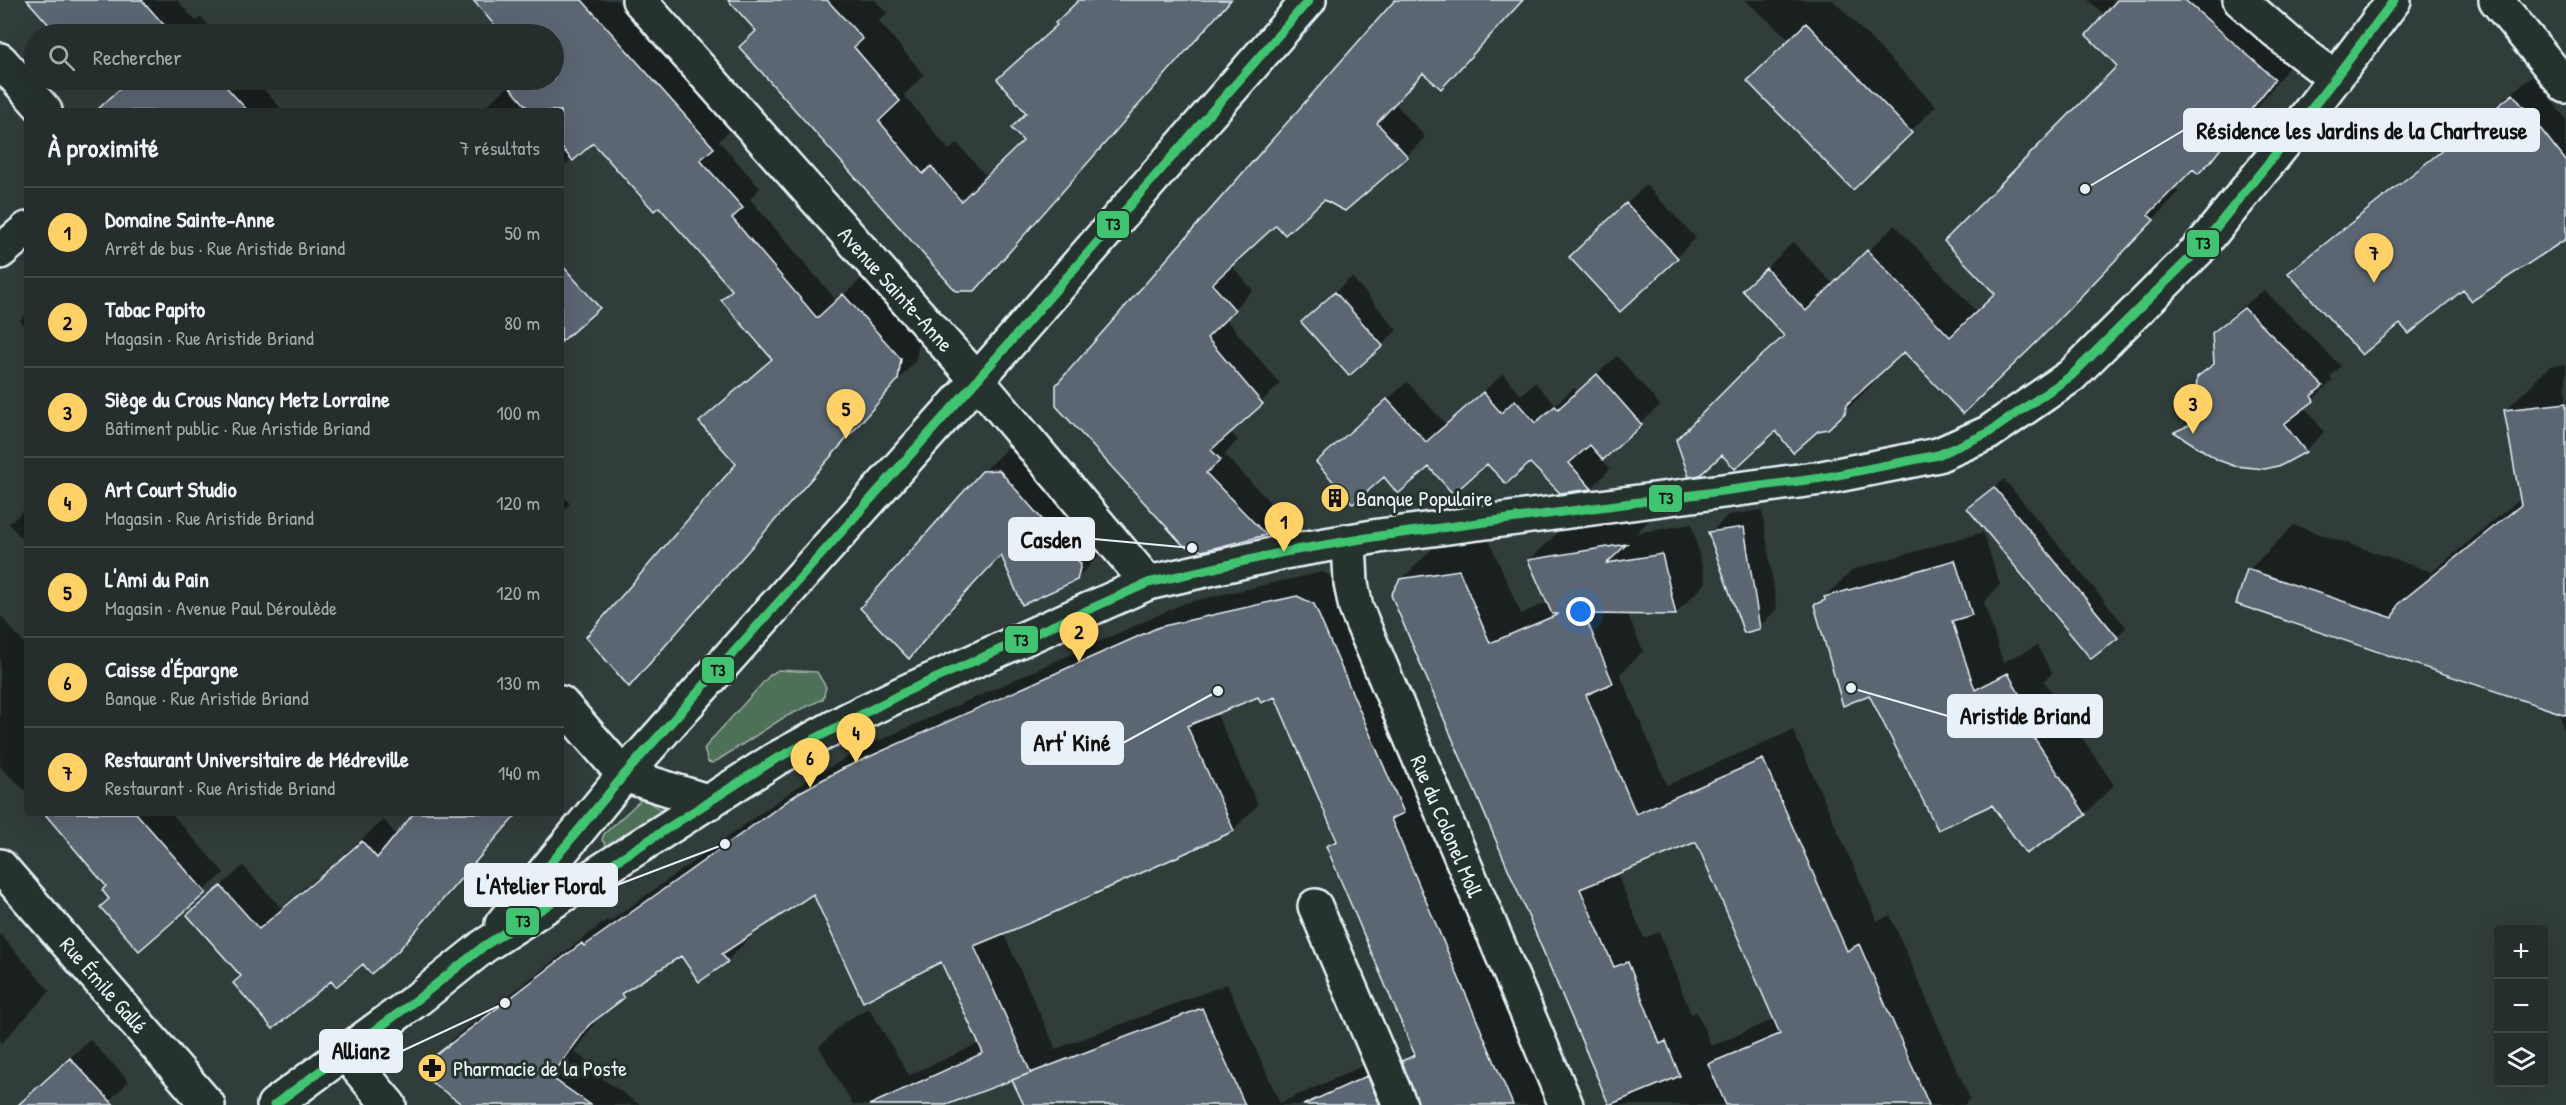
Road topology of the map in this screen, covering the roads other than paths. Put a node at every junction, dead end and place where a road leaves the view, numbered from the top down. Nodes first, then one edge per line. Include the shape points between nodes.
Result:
1 (639, 0) edge
2 (1309, 0) edge
3 (2240, 0) edge
4 (2394, 0) edge
5 (2496, 0) edge
6 (0, 60) edge
7 (2335, 78) junction
8 (2566, 86) edge
9 (24, 87) edge
10 (26, 90) edge
11 (42, 108) edge
12 (24, 232) edge
13 (0, 252) edge
14 (977, 380) junction
15 (1349, 541) junction
16 (1148, 583) junction
17 (564, 706) edge
18 (624, 775) junction
19 (710, 802) junction
20 (0, 866) edge
21 (1315, 906) dead end
22 (484, 946) junction
23 (345, 1053) junction
24 (208, 1105) edge
25 (274, 1105) edge
26 (389, 1105) edge
27 (1400, 1105) edge
28 (1566, 1105) edge

1 - 14 main road, Avenue Sainte-Anne
2 - 14 main road
3 - 7 main road
4 - 7 main road
5 - 8 main road
6 - 9 main road
7 - 15 main road via 2198,250 2079,368 2014,417 1959,448 1822,478
10 - 11 main road
12 - 13 main road
14 - 16 main road, Avenue Sainte-Anne
14 - 18 main road
15 - 16 main road
15 - 28 main road, Rue du Colonel Moll via 1356,608
16 - 19 main road via 850,718 774,760
17 - 18 main road
18 - 19 main road
18 - 22 main road
19 - 22 main road
20 - 24 main road, Rue Émile Gallé
21 - 27 main road
22 - 23 main road
23 - 25 main road
23 - 26 main road

